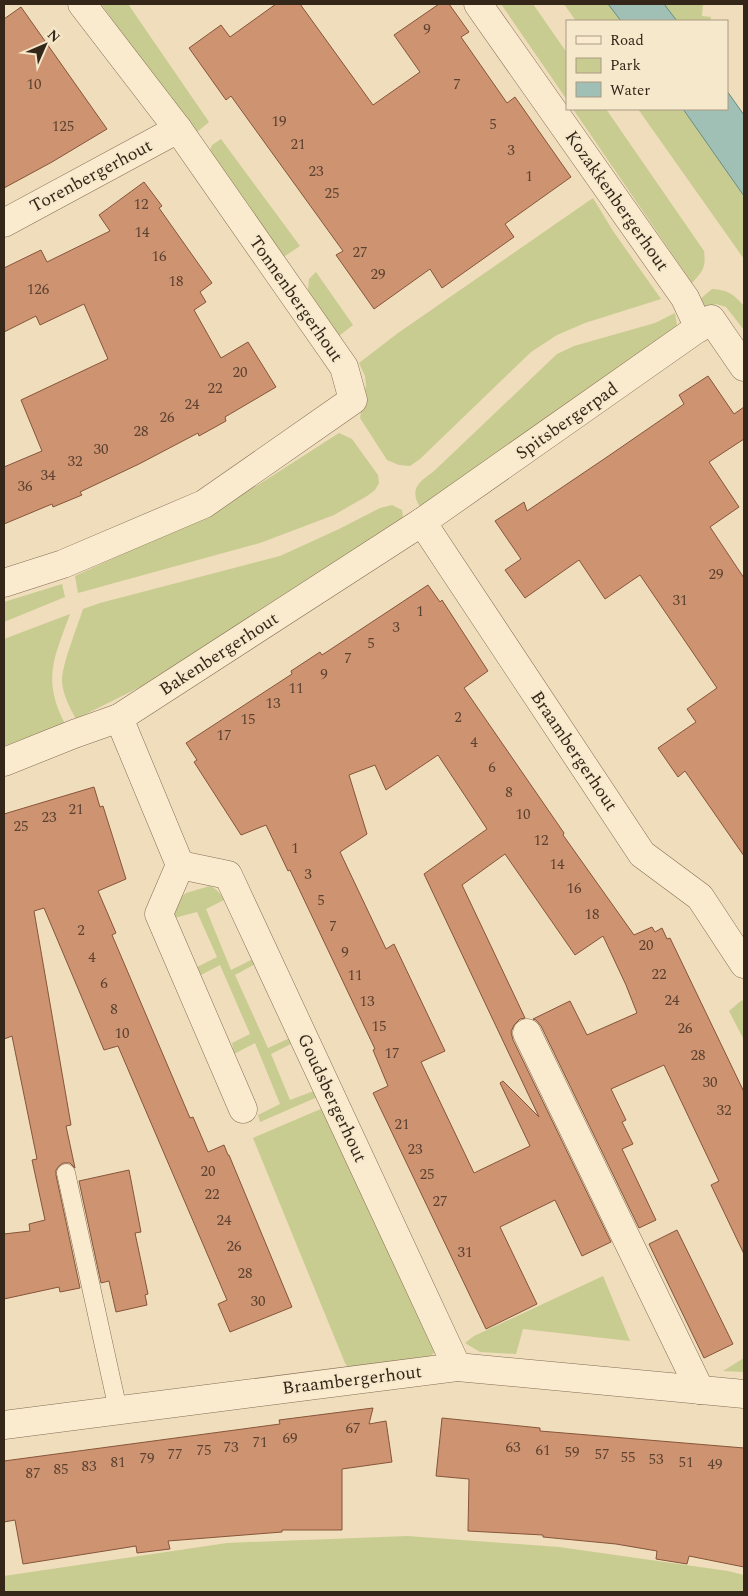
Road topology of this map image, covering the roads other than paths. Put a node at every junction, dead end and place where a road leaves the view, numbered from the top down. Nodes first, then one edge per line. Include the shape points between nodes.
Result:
1 (82, 4) edge
2 (478, 4) edge
3 (178, 129) junction
4 (4, 223) edge
5 (705, 324) junction
6 (744, 367) edge
7 (422, 522) junction
8 (4, 583) edge
9 (119, 718) junction
10 (4, 762) edge
11 (180, 865) junction
12 (744, 964) edge
13 (528, 1033) dead end
14 (243, 1110) dead end
15 (66, 1173) dead end
16 (457, 1366) junction
17 (700, 1390) junction
18 (744, 1394) edge
19 (118, 1410) junction
20 (4, 1425) edge

1 - 3 street, Tonnenbergerhout
2 - 5 street, Kozakkenbergerhout
3 - 4 street, Torenbergerhout
3 - 8 street, Tonnenbergerhout via 344,367 353,400 204,504 63,564
5 - 6 street, Kozakkenbergerhout
5 - 7 street, Spitsbergerpad
7 - 9 street, Bakenbergerhout
7 - 12 street, Braambergerhout via 642,854 700,897
9 - 10 street, Bakenbergerhout
9 - 11 street
11 - 14 street via 159,914
11 - 16 street, Goudsbergerhout via 228,875
13 - 17 street
15 - 19 lane
16 - 17 street, Braambergerhout
16 - 19 street, Braambergerhout
17 - 18 street, Braambergerhout
19 - 20 street, Braambergerhout

